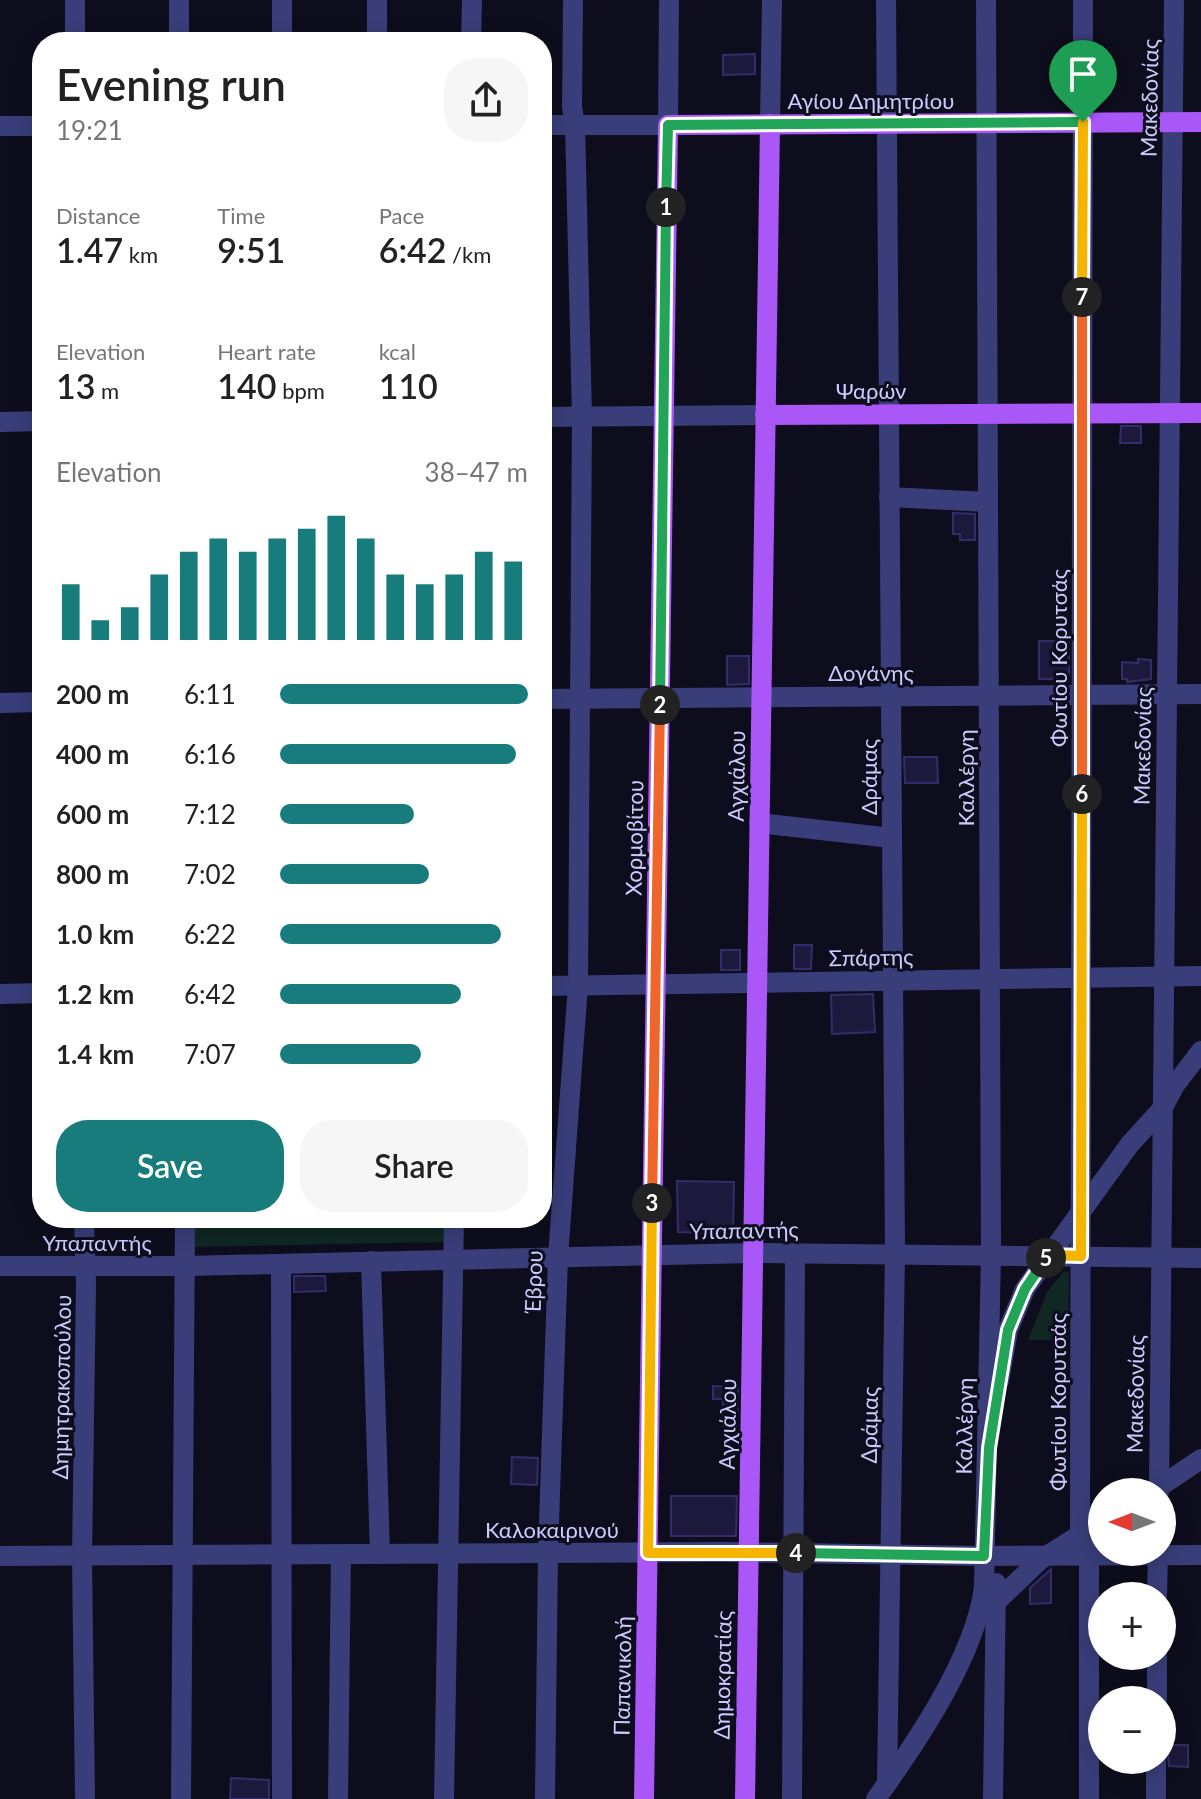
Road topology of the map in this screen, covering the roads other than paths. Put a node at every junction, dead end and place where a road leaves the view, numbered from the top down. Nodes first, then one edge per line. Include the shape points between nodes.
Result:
1 (75, 0) edge
2 (179, 0) edge
3 (282, 0) edge
4 (377, 0) edge
5 (472, 0) edge
6 (573, 0) edge
7 (669, 0) edge
8 (772, 0) edge
9 (886, 0) edge
10 (986, 0) edge
11 (1083, 0) edge
12 (1174, 0) edge
13 (75, 32) edge
14 (179, 32) edge
15 (282, 32) edge
16 (377, 32) edge
17 (471, 32) edge
18 (1083, 122) junction
19 (1173, 122) junction
20 (1201, 122) edge
21 (887, 123) junction
22 (986, 123) junction
23 (770, 124) junction
24 (552, 125) edge
25 (575, 125) junction
26 (668, 125) junction
27 (0, 126) edge
28 (32, 126) edge
29 (1082, 413) junction
30 (1170, 413) junction
31 (1201, 413) edge
32 (889, 414) junction
33 (988, 414) junction
34 (663, 415) junction
35 (765, 415) junction
36 (582, 416) junction
37 (552, 417) edge
38 (32, 421) edge
39 (0, 422) edge
40 (889, 497) junction
41 (988, 502) junction
42 (1167, 694) junction
43 (1201, 694) edge
44 (989, 695) junction
45 (1082, 695) junction
46 (891, 696) junction
47 (761, 697) junction
48 (578, 698) junction
49 (660, 698) junction
50 (552, 699) edge
51 (32, 702) edge
52 (0, 703) edge
53 (759, 823) junction
54 (892, 838) junction
55 (1164, 976) junction
56 (1201, 976) edge
57 (1081, 978) junction
58 (990, 979) junction
59 (893, 980) junction
60 (757, 982) junction
61 (656, 984) junction
62 (578, 985) junction
63 (552, 986) edge
64 (32, 993) edge
65 (0, 994) edge
66 (1201, 1051) edge
67 (1162, 1109) junction
68 (1081, 1210) junction
69 (84, 1228) edge
70 (185, 1228) edge
71 (454, 1228) edge
72 (895, 1252) junction
73 (753, 1253) junction
74 (795, 1253) junction
75 (991, 1254) junction
76 (1048, 1255) junction
77 (652, 1256) junction
78 (1081, 1256) junction
79 (558, 1257) junction
80 (1161, 1257) junction
81 (452, 1258) junction
82 (1201, 1258) edge
83 (371, 1261) junction
84 (281, 1264) junction
85 (0, 1266) edge
86 (84, 1266) junction
87 (185, 1266) junction
88 (989, 1448) junction
89 (1201, 1459) edge
90 (1156, 1478) edge
91 (1174, 1478) edge
92 (1088, 1529) edge
93 (1080, 1534) junction
94 (749, 1552) junction
95 (548, 1553) junction
96 (648, 1553) junction
97 (795, 1553) junction
98 (1088, 1553) edge
99 (341, 1554) junction
100 (380, 1554) junction
101 (447, 1554) junction
102 (892, 1554) junction
103 (1176, 1554) edge
104 (184, 1555) junction
105 (281, 1555) junction
106 (1047, 1555) junction
107 (1088, 1555) edge
108 (1201, 1555) edge
109 (0, 1556) edge
110 (82, 1556) junction
111 (990, 1556) junction
112 (1089, 1566) edge
113 (995, 1603) junction
114 (1156, 1774) edge
115 (882, 1791) edge
116 (85, 1799) edge
117 (181, 1799) edge
118 (282, 1799) edge
119 (338, 1799) edge
120 (444, 1799) edge
121 (545, 1799) edge
122 (644, 1799) edge
123 (745, 1799) edge
124 (792, 1799) edge
125 (993, 1799) edge
126 (1089, 1799) edge
127 (1156, 1799) edge

1 - 13 street
2 - 14 street
3 - 15 street
4 - 16 street
5 - 17 street
6 - 25 street, Έβρου
7 - 26 street
8 - 23 street, Αγχιάλου
9 - 21 street, Δράμας
10 - 22 street, Καλλέργη
11 - 18 street, Φωτίου Κορυτσάς
12 - 19 street, Μακεδονίας
18 - 19 main road, Αγίου Δημητρίου
18 - 22 main road, Αγίου Δημητρίου
18 - 29 street, Φωτίου Κορυτσάς
19 - 20 main road, Αγίου Δημητρίου
19 - 30 street, Μακεδονίας
21 - 22 main road, Αγίου Δημητρίου
21 - 23 main road, Αγίου Δημητρίου
21 - 32 street, Δράμας
22 - 33 street, Καλλέργη
23 - 26 main road, Αγίου Δημητρίου
23 - 35 main road, Αγχιάλου
24 - 25 street, Αγίου Δημητρίου
25 - 26 street, Αγίου Δημητρίου
25 - 36 street, Έβρου
26 - 34 main road, Χορμοβίτου
27 - 28 street
29 - 30 main road, Ψαρών
29 - 33 main road, Ψαρών
29 - 45 street, Φωτίου Κορυτσάς
30 - 31 main road, Ψαρών
30 - 42 street, Μακεδονίας
32 - 33 main road, Ψαρών
32 - 35 main road, Ψαρών
32 - 40 street, Δράμας
33 - 41 street, Καλλέργη
34 - 35 street, Ψαρών
34 - 36 street, Ψαρών
34 - 49 main road, Χορμοβίτου
35 - 47 main road, Αγχιάλου
36 - 37 street, Ψαρών
36 - 48 street, Έβρου
38 - 39 street
40 - 41 street
40 - 46 street, Δράμας
41 - 44 street, Καλλέργη
42 - 43 street, Δογάνης
42 - 45 street, Δογάνης
42 - 55 street, Μακεδονίας
44 - 45 street, Δογάνης
44 - 46 street, Δογάνης
44 - 58 street, Καλλέργη
45 - 57 street, Φωτίου Κορυτσάς
46 - 47 street, Δογάνης
46 - 54 street, Δράμας
47 - 49 street, Δογάνης
47 - 53 main road, Αγχιάλου
48 - 49 street, Δογάνης
48 - 50 street, Δογάνης
48 - 62 street, Έβρου
49 - 61 main road, Χορμοβίτου
51 - 52 street
53 - 54 street
53 - 60 main road, Αγχιάλου
54 - 59 street, Δράμας
55 - 56 street, Σπάρτης
55 - 57 street, Σπάρτης
55 - 67 street, Μακεδονίας
57 - 58 street, Σπάρτης
57 - 68 street, Φωτίου Κορυτσάς
58 - 59 street, Σπάρτης
58 - 75 street, Καλλέργη
59 - 60 street, Σπάρτης
59 - 72 street, Δράμας
60 - 61 street, Σπάρτης
60 - 73 main road, Αγχιάλου
61 - 62 street, Σπάρτης
61 - 77 main road, Χορμοβίτου
62 - 63 street, Σπάρτης
62 - 79 street, Έβρου
64 - 65 street
66 - 67 street
67 - 68 street
67 - 80 street, Μακεδονίας
68 - 76 street
68 - 78 street, Φωτίου Κορυτσάς
69 - 86 street, Δημητρακοπούλου
70 - 87 street
71 - 81 street
72 - 74 street, Υπαπαντής
72 - 75 street, Υπαπαντής
72 - 102 street, Δράμας
73 - 74 street, Υπαπαντής
73 - 77 street, Υπαπαντής
73 - 94 main road, Αγχιάλου
74 - 97 street
75 - 76 street, Υπαπαντής
75 - 88 street, Καλλέργη
76 - 78 street, Υπαπαντής
76 - 88 street via 1025,1289 1008,1330
77 - 79 street, Υπαπαντής
77 - 96 main road, Χορμοβίτου
78 - 80 street, Υπαπαντής
78 - 93 street, Φωτίου Κορυτσάς
79 - 81 street, Υπαπαντής
79 - 95 street, Έβρου
80 - 82 street, Υπαπαντής
80 - 90 street, Μακεδονίας
81 - 83 street, Υπαπαντής
81 - 101 street
83 - 84 street, Υπαπαντής
83 - 100 street
84 - 87 street, Υπαπαντής
84 - 105 street
85 - 86 street, Υπαπαντής
86 - 87 street, Υπαπαντής
86 - 110 street, Δημητρακοπούλου
87 - 104 street
88 - 111 street, Καλλέργη
89 - 91 street
92 - 93 street
93 - 98 street, Φωτίου Κορυτσάς
93 - 106 street
94 - 96 street, Καλοκαιρινού
94 - 97 street, Καλοκαιρινού
94 - 123 main road, Δημοκρατίας
95 - 96 street, Καλοκαιρινού
95 - 101 street, Καλοκαιρινού
95 - 121 street, Έβρου
96 - 122 main road, Παπανικολή
97 - 102 street, Καλοκαιρινού
97 - 124 street
99 - 100 street, Καλοκαιρινού
99 - 105 street, Καλοκαιρινού
99 - 119 street
100 - 101 street, Καλοκαιρινού
101 - 120 street
102 - 111 street, Καλοκαιρινού
102 - 115 street, Δράμας
103 - 108 street, Καλοκαιρινού
104 - 105 street, Καλοκαιρινού
104 - 110 street, Καλοκαιρινού
104 - 117 street
105 - 118 street
106 - 107 street, Καλοκαιρινού
106 - 111 street, Καλοκαιρινού
106 - 113 street
109 - 110 street, Καλοκαιρινού
110 - 116 street, Δημητρακοπούλου
111 - 113 street
111 - 115 street via 982,1604 965,1649
112 - 126 street
113 - 125 street
114 - 127 street

